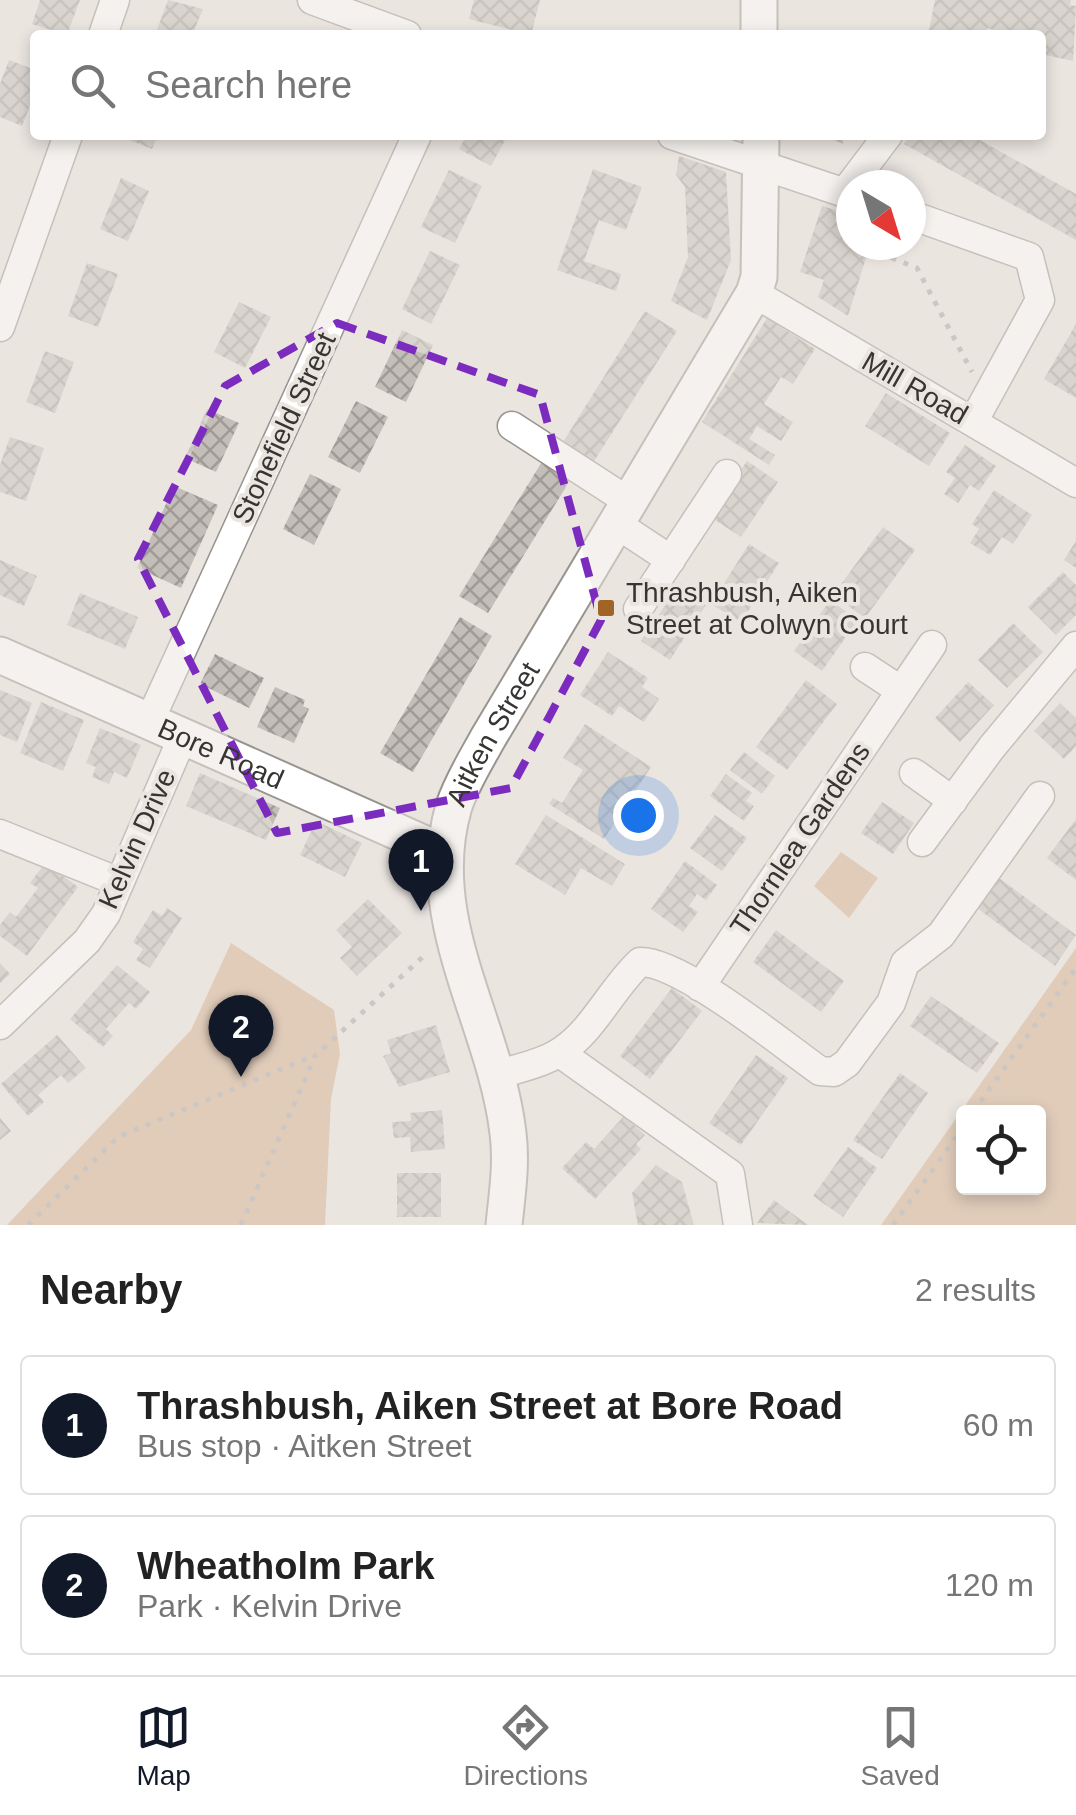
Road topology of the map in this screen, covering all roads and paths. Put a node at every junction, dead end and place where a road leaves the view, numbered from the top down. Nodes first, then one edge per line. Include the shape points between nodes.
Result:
1 (115, 0) edge
2 (312, 0) edge
3 (758, 0) edge
4 (105, 30) edge
5 (394, 30) edge
6 (759, 30) edge
7 (66, 140) edge
8 (416, 140) edge
9 (704, 140) edge
10 (885, 140) edge
11 (761, 149) edge
12 (864, 170) edge
13 (836, 188) edge
14 (926, 221) edge
15 (897, 260) edge
16 (754, 293) junction
17 (0, 327) edge
18 (988, 394) junction
19 (973, 422) junction
20 (512, 426) dead end
21 (727, 474) dead end
22 (1076, 483) edge
23 (624, 514) junction
24 (671, 560) junction
25 (638, 609) dead end
26 (932, 645) dead end
27 (1076, 646) edge
28 (0, 655) edge
29 (864, 666) dead end
30 (900, 690) junction
31 (150, 720) junction
32 (184, 734) junction
33 (914, 773) dead end
34 (1040, 796) dead end
35 (952, 801) junction
36 (0, 834) edge
37 (922, 842) dead end
38 (445, 854) junction
39 (119, 882) junction
40 (452, 930) junction
41 (1076, 968) edge
42 (700, 986) junction
43 (0, 1025) edge
44 (560, 1053) junction
45 (315, 1056) junction
46 (497, 1075) junction
47 (978, 1105) edge
48 (956, 1137) edge
49 (28, 1225) edge
50 (241, 1225) edge
51 (504, 1225) edge
52 (738, 1225) edge
53 (893, 1225) edge

1 - 4 street
2 - 5 street
3 - 6 main road
7 - 17 street
8 - 31 street, Stonefield Street
9 - 11 street
10 - 12 street
11 - 13 street
11 - 16 main road
14 - 18 street via 1030,257 1040,300
15 - 18 path via 917,268
16 - 19 street, Mill Road
16 - 23 main road, Aitken Street
18 - 19 street
19 - 22 street, Mill Road
20 - 23 street
21 - 24 street
23 - 24 street
23 - 38 main road, Aitken Street via 466,778
24 - 25 street
26 - 30 street, Thornlea Gardens
27 - 35 street
28 - 31 main road, Bore Road
29 - 30 street
30 - 42 street, Thornlea Gardens
31 - 32 main road, Bore Road
32 - 38 main road, Bore Road
32 - 39 street, Kelvin Drive
33 - 35 street
34 - 42 street via 941,935 905,963 891,1003 834,1072 820,1072
35 - 37 street
36 - 39 street
38 - 40 main road, Aitken Street
39 - 43 street, Kelvin Drive via 87,941
40 - 45 path
40 - 46 main road, Aitken Street
41 - 47 path
42 - 44 street via 656,962 640,962
44 - 46 street
44 - 52 street via 730,1174
45 - 49 path via 118,1137
45 - 50 path
46 - 51 main road, Aitken Street via 508,1134
48 - 53 path

